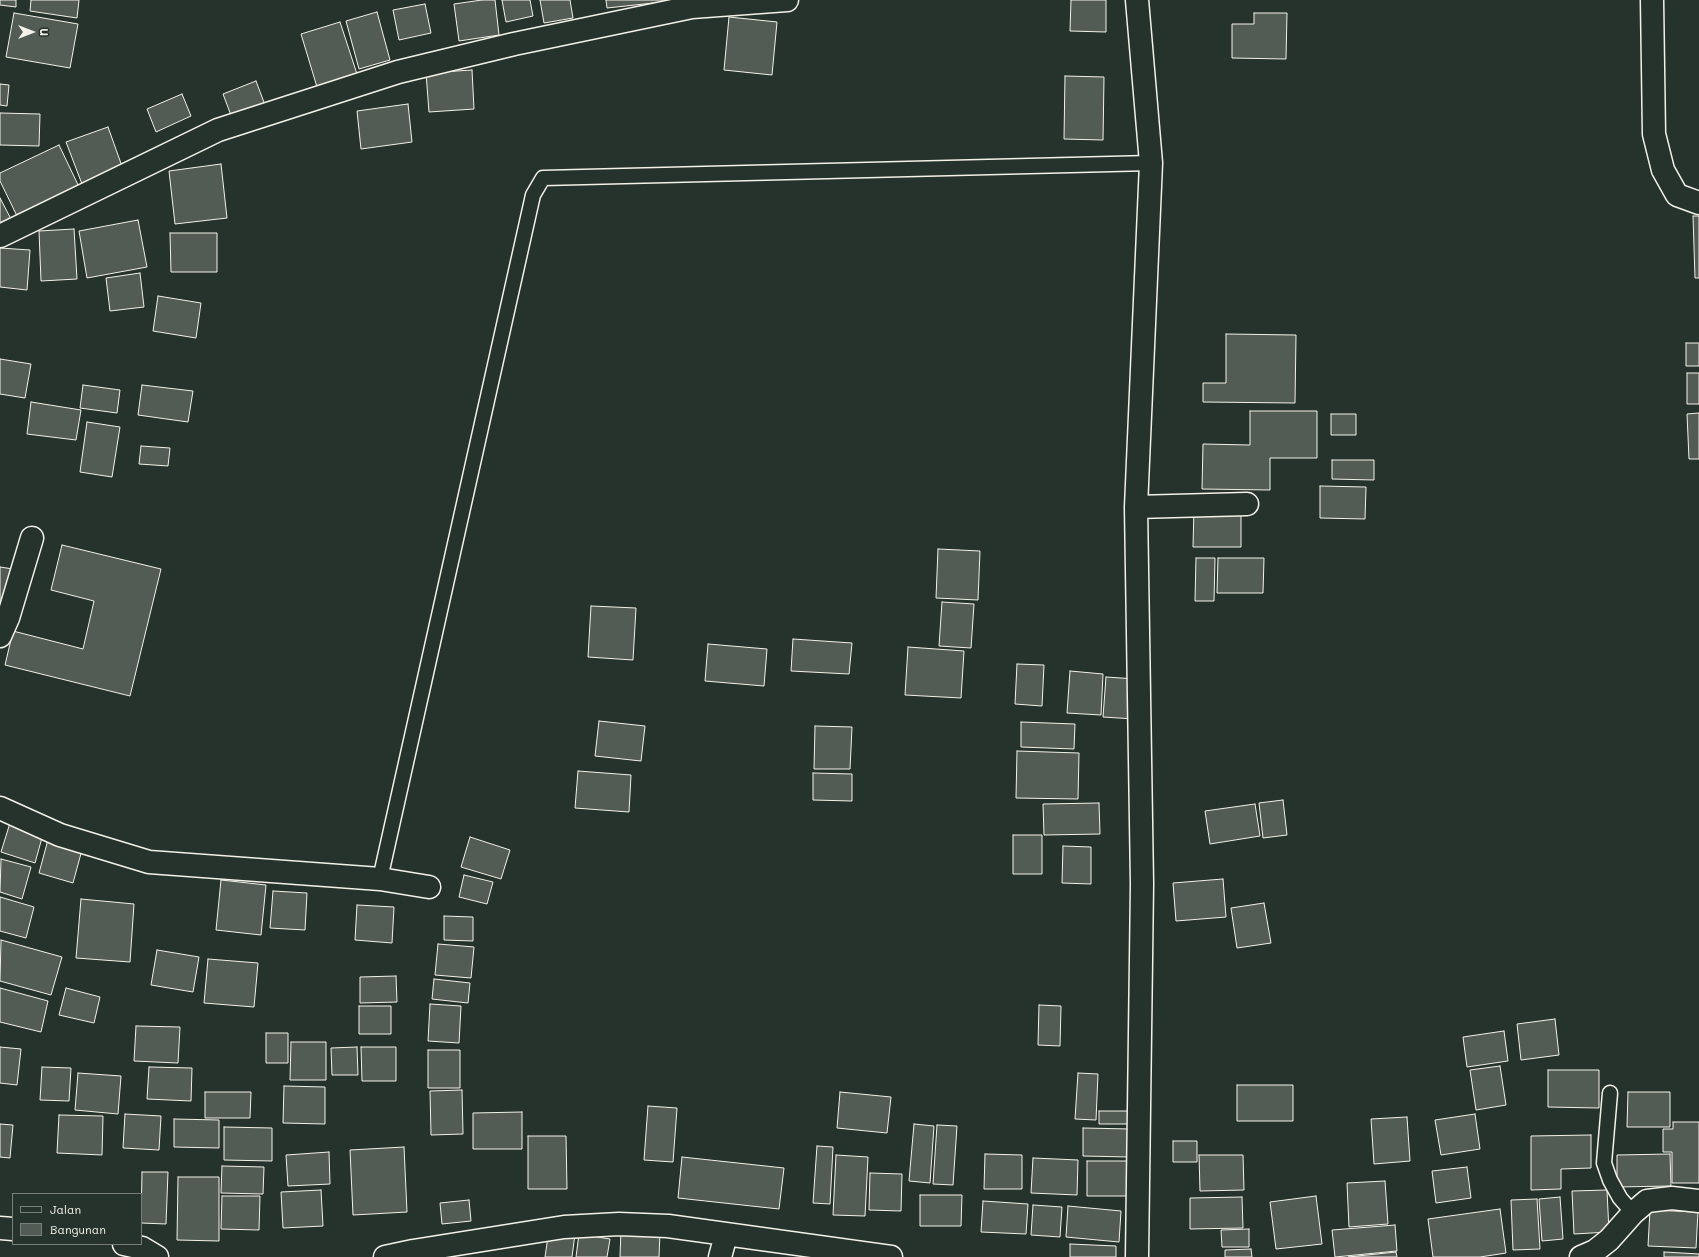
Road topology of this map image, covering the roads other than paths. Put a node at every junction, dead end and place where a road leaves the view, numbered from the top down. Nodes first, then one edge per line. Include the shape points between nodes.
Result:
1 (787, 0) edge
2 (1137, 0) edge
3 (1652, 0) edge
4 (1151, 163) junction
5 (1699, 203) edge
6 (0, 236) edge
7 (1247, 504) dead end
8 (1136, 507) junction
9 (32, 538) dead end
10 (0, 636) edge
11 (0, 808) edge
12 (380, 879) junction
13 (429, 887) dead end
14 (1610, 1093) dead end
15 (1699, 1201) edge
16 (1633, 1213) junction
17 (0, 1228) edge
18 (12, 1229) edge
19 (726, 1235) junction
20 (128, 1245) edge
21 (157, 1257) edge
22 (385, 1257) edge
23 (720, 1257) edge
24 (891, 1257) edge
25 (1137, 1257) edge
26 (1581, 1257) edge

1 - 6 street via 692,6 398,72 218,130
2 - 4 street
3 - 5 street via 1654,134 1663,170 1678,195
4 - 8 street
4 - 12 lane via 543,178 533,195
7 - 8 street
8 - 25 street via 1142,884
9 - 10 street via 8,618
11 - 12 street via 60,835 149,862
12 - 13 street
14 - 16 lane via 1604,1163 1620,1198
15 - 16 street via 1672,1198 1647,1201
16 - 26 street via 1609,1240 1595,1251
17 - 18 street
19 - 22 street via 668,1226 619,1224 564,1227
19 - 23 street
19 - 24 street
20 - 21 street via 142,1248

